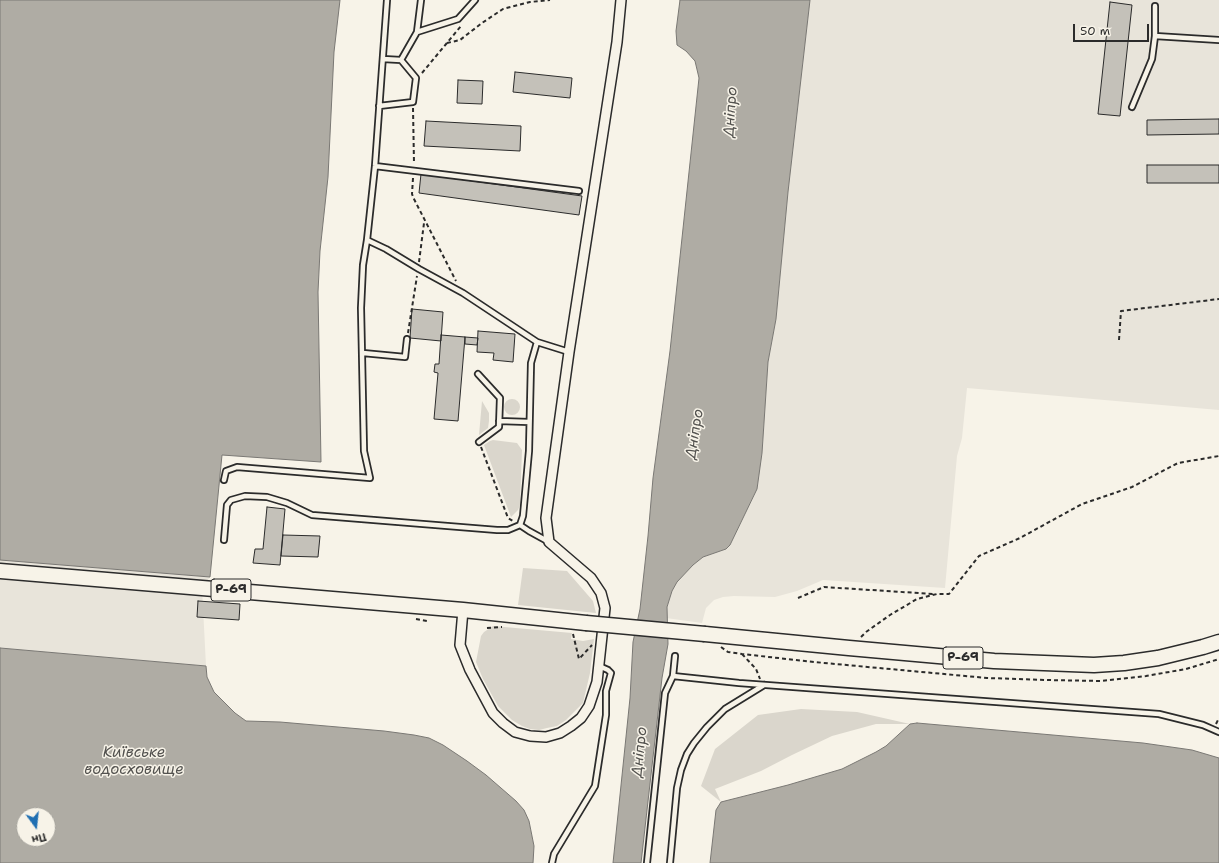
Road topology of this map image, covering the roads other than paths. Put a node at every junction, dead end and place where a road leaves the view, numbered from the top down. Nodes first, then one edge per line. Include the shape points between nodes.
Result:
1 (387, 0) edge
2 (421, 0) edge
3 (475, 0) edge
4 (621, 0) edge
5 (1155, 6) dead end
6 (417, 32) junction
7 (1155, 36) junction
8 (1219, 40) edge
9 (383, 59) junction
10 (401, 60) junction
11 (379, 106) junction
12 (1132, 107) dead end
13 (375, 166) junction
14 (579, 191) dead end
15 (367, 240) junction
16 (407, 339) road end
17 (537, 342) junction
18 (569, 352) junction
19 (363, 353) junction
20 (478, 374) dead end
21 (499, 421) junction
22 (529, 422) junction
23 (479, 442) road end
24 (224, 480) dead end
25 (520, 525) junction
26 (224, 540) dead end
27 (549, 542) junction
28 (0, 571) edge
29 (463, 610) junction
30 (1219, 642) edge
31 (675, 656) dead end
32 (599, 666) junction
33 (673, 676) junction
34 (764, 685) junction
35 (1219, 732) edge
36 (552, 863) edge
37 (647, 863) edge
38 (670, 863) edge

1 - 9 lane
2 - 6 lane
3 - 6 lane via 458,19
4 - 18 street via 616,50
5 - 7 lane
6 - 10 lane
7 - 8 lane
7 - 12 lane via 1152,59
9 - 10 lane
9 - 11 lane
10 - 11 lane via 416,78 413,102
11 - 13 lane
13 - 14 lane
13 - 15 lane
15 - 17 lane via 463,293
15 - 19 lane via 361,283
16 - 19 lane via 405,357
17 - 18 lane
17 - 22 lane via 531,363
18 - 27 street via 546,518
19 - 24 lane via 364,451 370,478 237,467 226,471
20 - 21 lane via 500,398
21 - 22 lane
21 - 23 lane via 499,427
22 - 25 lane via 529,451
25 - 26 lane via 508,530 497,530 312,514 267,497 245,496 231,500 227,505
25 - 27 lane
27 - 32 street via 591,578 601,593 605,608
28 - 29 main road, Р-69
29 - 30 main road, Р-69, bridge via 849,648 1046,664 1124,663 1158,658
29 - 32 street via 460,645 470,670 493,713 515,732 546,737 571,726 581,718 589,706
31 - 33 lane
32 - 36 lane via 611,673 606,692 606,715 595,786 554,854
33 - 34 lane
33 - 37 lane via 666,693
34 - 35 lane via 1159,714 1203,725
34 - 38 lane via 725,709 707,727 687,754 677,788

